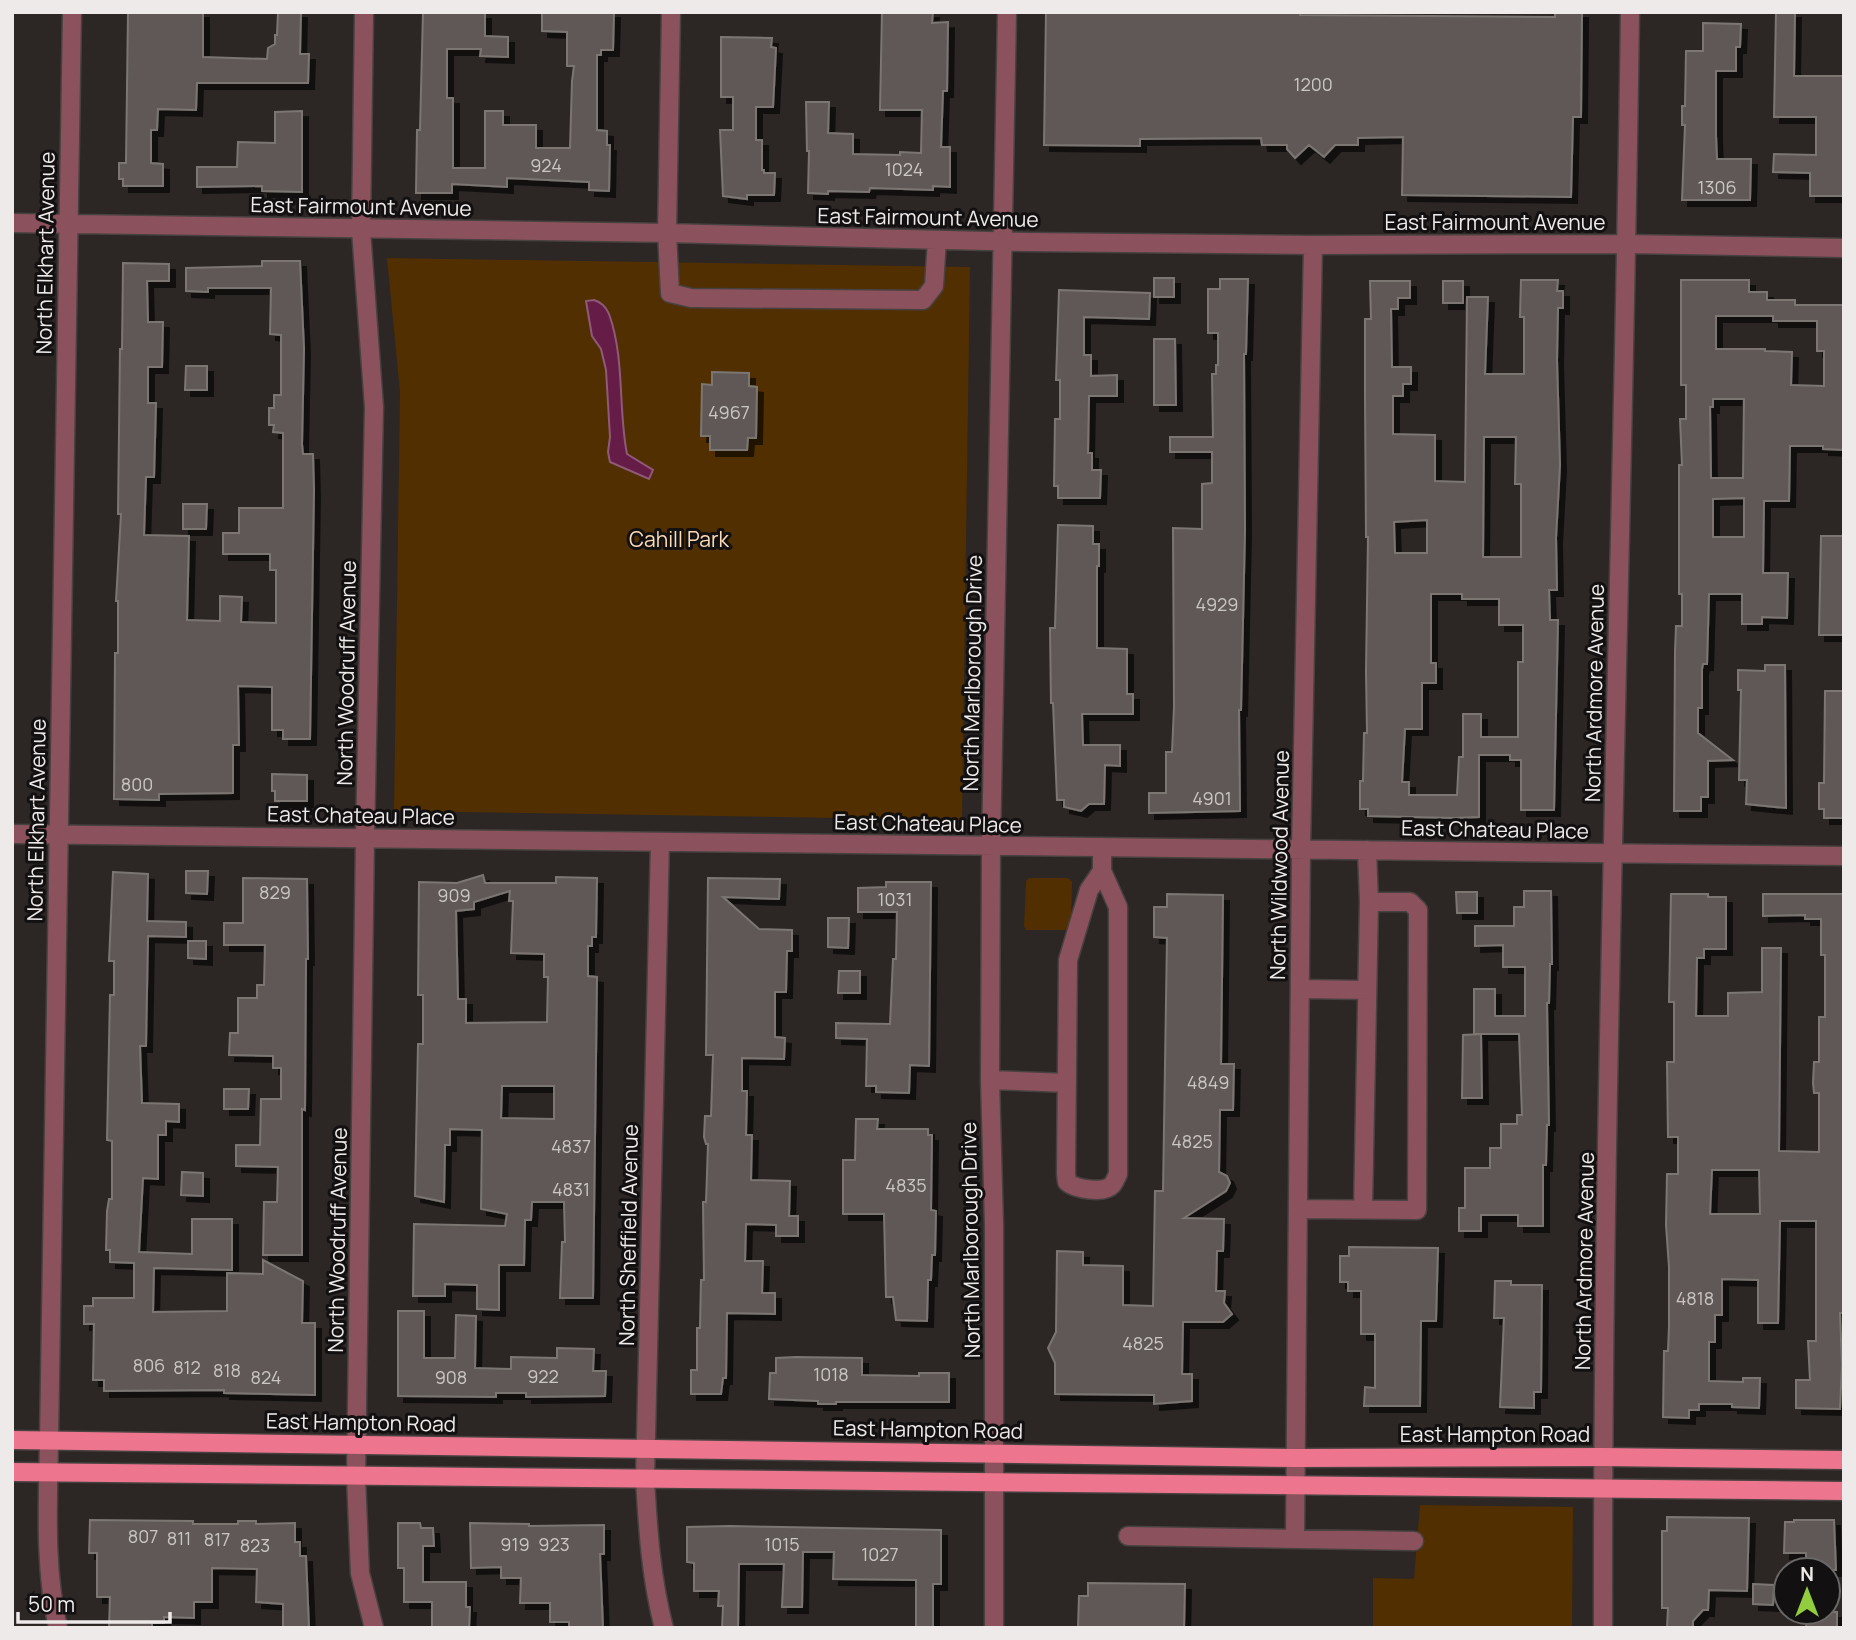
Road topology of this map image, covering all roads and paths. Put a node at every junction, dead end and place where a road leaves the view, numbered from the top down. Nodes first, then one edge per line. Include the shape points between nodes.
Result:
1 (72, 12) edge
2 (363, 12) edge
3 (670, 12) edge
4 (1007, 12) edge
5 (1630, 12) edge
6 (12, 223) edge
7 (69, 223) junction
8 (361, 230) junction
9 (667, 233) junction
10 (937, 240) junction
11 (1003, 242) junction
12 (1627, 244) junction
13 (1313, 245) junction
14 (1844, 248) edge
15 (12, 834) edge
16 (59, 835) junction
17 (365, 838) junction
18 (660, 842) junction
19 (991, 847) junction
20 (1102, 847) junction
21 (1301, 849) junction
22 (1367, 850) junction
23 (1613, 853) junction
24 (1844, 856) edge
25 (1102, 871) junction
26 (1369, 902) junction
27 (1300, 989) junction
28 (1367, 990) junction
29 (990, 1080) junction
30 (1067, 1083) junction
31 (1298, 1209) junction
32 (1363, 1209) junction
33 (12, 1440) edge
34 (49, 1440) junction
35 (357, 1445) junction
36 (646, 1447) junction
37 (995, 1453) junction
38 (1603, 1457) junction
39 (1296, 1458) junction
40 (1844, 1460) edge
41 (12, 1472) edge
42 (48, 1473) junction
43 (356, 1477) junction
44 (645, 1479) junction
45 (995, 1483) junction
46 (1296, 1486) junction
47 (1602, 1488) junction
48 (1844, 1490) edge
49 (1128, 1536) dead end
50 (1295, 1539) junction
51 (1414, 1541) dead end
52 (58, 1628) edge
53 (374, 1628) edge
54 (664, 1628) edge
55 (994, 1628) edge
56 (1603, 1628) edge

1 - 7 street, North Elkhart Avenue
2 - 8 street, North Woodruff Avenue
3 - 9 street
4 - 11 street, North Marlborough Drive
5 - 12 street, North Ardmore Avenue
6 - 7 street, East Fairmount Avenue
7 - 8 street, East Fairmount Avenue
7 - 16 street, North Elkhart Avenue
8 - 9 street, East Fairmount Avenue
8 - 17 street, North Woodruff Avenue via 374,407
9 - 10 street, East Fairmount Avenue
9 - 10 street via 670,293 691,298 923,300 934,286
10 - 11 street, East Fairmount Avenue
11 - 13 street, East Fairmount Avenue
11 - 19 street, North Marlborough Drive
12 - 13 street, East Fairmount Avenue
12 - 14 street, East Fairmount Avenue
12 - 23 street, North Ardmore Avenue
13 - 21 street, North Wildwood Avenue
15 - 16 street, East Chateau Place
16 - 17 street, East Chateau Place
16 - 34 street, North Elkhart Avenue
17 - 18 street, East Chateau Place
17 - 35 street, North Woodruff Avenue
18 - 19 street, East Chateau Place
18 - 36 street, North Sheffield Avenue
19 - 20 street, East Chateau Place
19 - 29 street, North Marlborough Drive
20 - 21 street, East Chateau Place
20 - 25 street
21 - 22 street, East Chateau Place
21 - 27 street, North Wildwood Avenue
22 - 23 street, East Chateau Place
22 - 26 street
23 - 24 street, East Chateau Place
23 - 38 street, North Ardmore Avenue
25 - 30 street via 1089,890 1068,960
25 - 30 street via 1118,907 1118,1174 1106,1189 1074,1188 1067,1182
26 - 28 street
26 - 32 street via 1410,902 1418,910 1417,1209
27 - 28 street
27 - 31 street, North Wildwood Avenue
28 - 32 street
29 - 30 street
29 - 37 street, North Marlborough Drive
31 - 32 street
31 - 39 street, North Wildwood Avenue
33 - 34 main road, East Hampton Road
34 - 35 main road, East Hampton Road
34 - 42 street, North Elkhart Avenue
35 - 36 main road, East Hampton Road
35 - 43 street, North Woodruff Avenue
36 - 37 main road, East Hampton Road
36 - 44 street, North Sheffield Avenue
37 - 39 main road, East Hampton Road
37 - 45 street, North Marlborough Drive
38 - 39 main road, East Hampton Road
38 - 40 main road, East Hampton Road
38 - 47 street, North Ardmore Avenue
39 - 46 street, North Wildwood Avenue
41 - 42 main road
42 - 43 main road
42 - 52 street, North Elkhart Avenue via 49,1562
43 - 44 main road
43 - 53 street, North Woodruff Avenue via 360,1573
44 - 45 main road
44 - 54 street, North Sheffield Avenue via 649,1548
45 - 46 main road
45 - 55 street, North Marlborough Drive
46 - 47 main road
46 - 50 street, North Wildwood Avenue
47 - 48 main road
47 - 56 street, North Ardmore Avenue
49 - 50 street
50 - 51 street

